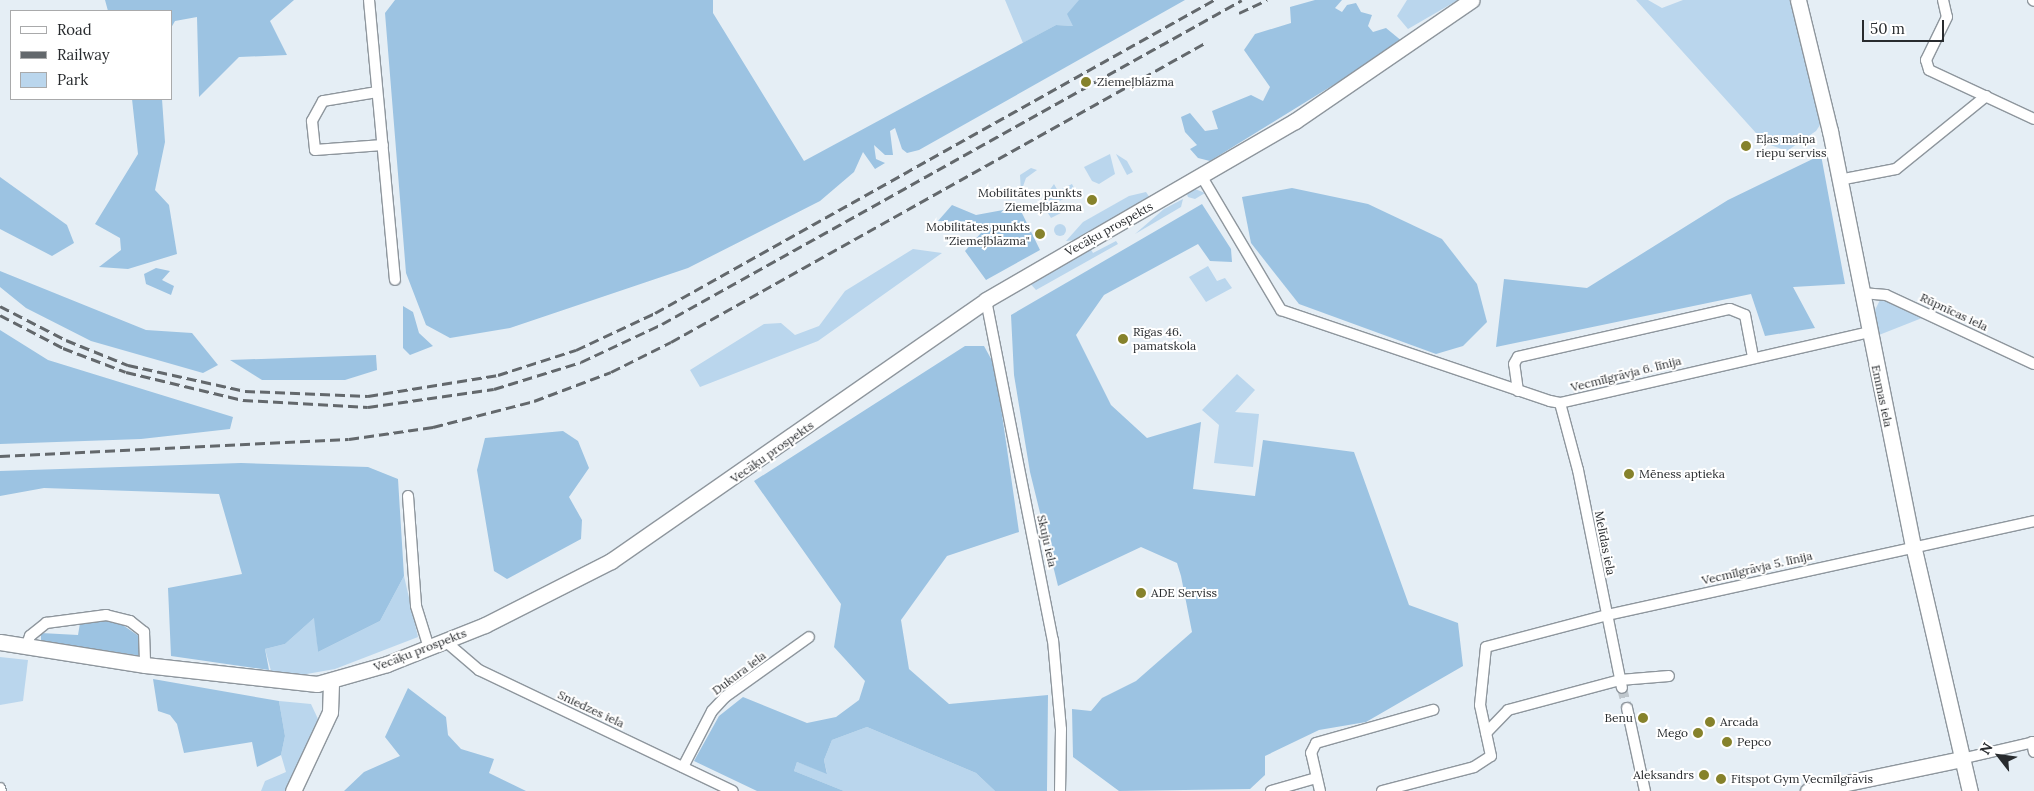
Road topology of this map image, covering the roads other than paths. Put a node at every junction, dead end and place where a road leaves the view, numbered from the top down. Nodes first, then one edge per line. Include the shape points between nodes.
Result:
1 (369, 0) edge
2 (1472, 0) edge
3 (1798, 0) edge
4 (1943, 0) edge
5 (376, 92) junction
6 (1986, 96) junction
7 (2034, 119) edge
8 (384, 145) junction
9 (1202, 177) junction
10 (1839, 180) junction
11 (395, 280) dead end
12 (1862, 293) junction
13 (986, 300) junction
14 (1869, 332) junction
15 (1753, 357) junction
16 (2034, 364) edge
17 (1518, 391) junction
18 (1560, 404) junction
19 (408, 496) dead end
20 (2034, 521) edge
21 (1913, 545) junction
22 (1607, 615) junction
23 (809, 638) dead end
24 (445, 641) junction
25 (0, 642) edge
26 (26, 647) junction
27 (429, 648) junction
28 (145, 665) junction
29 (1668, 676) dead end
30 (331, 682) junction
31 (1621, 684) junction
32 (1627, 708) tunnel mouth
33 (1433, 710) dead end
34 (1486, 733) junction
35 (2033, 745) edge
36 (1961, 759) junction
37 (683, 766) junction
38 (1316, 778) junction
39 (294, 791) edge
40 (733, 791) edge
41 (1060, 791) edge
42 (1271, 791) edge
43 (1320, 791) edge
44 (1382, 791) edge
45 (1645, 791) edge
46 (1808, 791) edge
47 (1970, 791) edge

1 - 5 street
2 - 9 main road, Vecāķu prospekts via 1295,121
3 - 10 main road, Emmas iela
4 - 6 street via 1947,17 1926,60 1929,70
5 - 8 street
5 - 8 street via 323,101 312,121 315,150
6 - 7 street
6 - 10 street via 1896,169
8 - 11 street
9 - 13 main road, Vecāķu prospekts
9 - 17 street, Vecmīlgrāvja 6. līnija via 1281,310
10 - 12 main road, Emmas iela
12 - 14 main road, Emmas iela
12 - 16 street, Rūpnīcas iela via 1886,295
13 - 24 main road, Vecāķu prospekts via 611,561
13 - 41 street, Skuju iela via 1053,640 1061,729
14 - 15 street, Vecmīlgrāvja 6. līnija
14 - 21 main road, Emmas iela
15 - 17 street via 1745,315 1730,310 1518,357 1514,364
15 - 18 street, Vecmīlgrāvja 6. līnija
17 - 18 street, Vecmīlgrāvja 6. līnija
18 - 22 street, Melīdas iela
19 - 27 street via 416,606
20 - 21 street, Vecmīlgrāvja 5. līnija
21 - 22 street, Vecmīlgrāvja 5. līnija
21 - 36 main road, Emmas iela
22 - 31 street, Melīdas iela
22 - 34 street, Vecmīlgrāvja 5. līnija via 1486,647 1480,705
23 - 37 street, Dukura iela via 712,711
24 - 27 main road, Vecāķu prospekts
24 - 37 street, Sniedzes iela via 479,670
25 - 26 main road, Vecāķu prospekts
26 - 28 main road, Vecāķu prospekts
26 - 28 street via 30,636 46,623 106,615 130,621 144,632
27 - 30 main road, Vecāķu prospekts
28 - 30 main road, Vecāķu prospekts via 262,680
29 - 31 street
30 - 39 main road via 330,712
31 - 34 street via 1508,710
32 - 45 street
33 - 38 street via 1316,743 1310,753
34 - 44 street via 1491,756 1486,762
35 - 36 street
36 - 46 main road
36 - 47 main road, Emmas iela
37 - 40 street, Sniedzes iela
38 - 42 street
38 - 43 street

